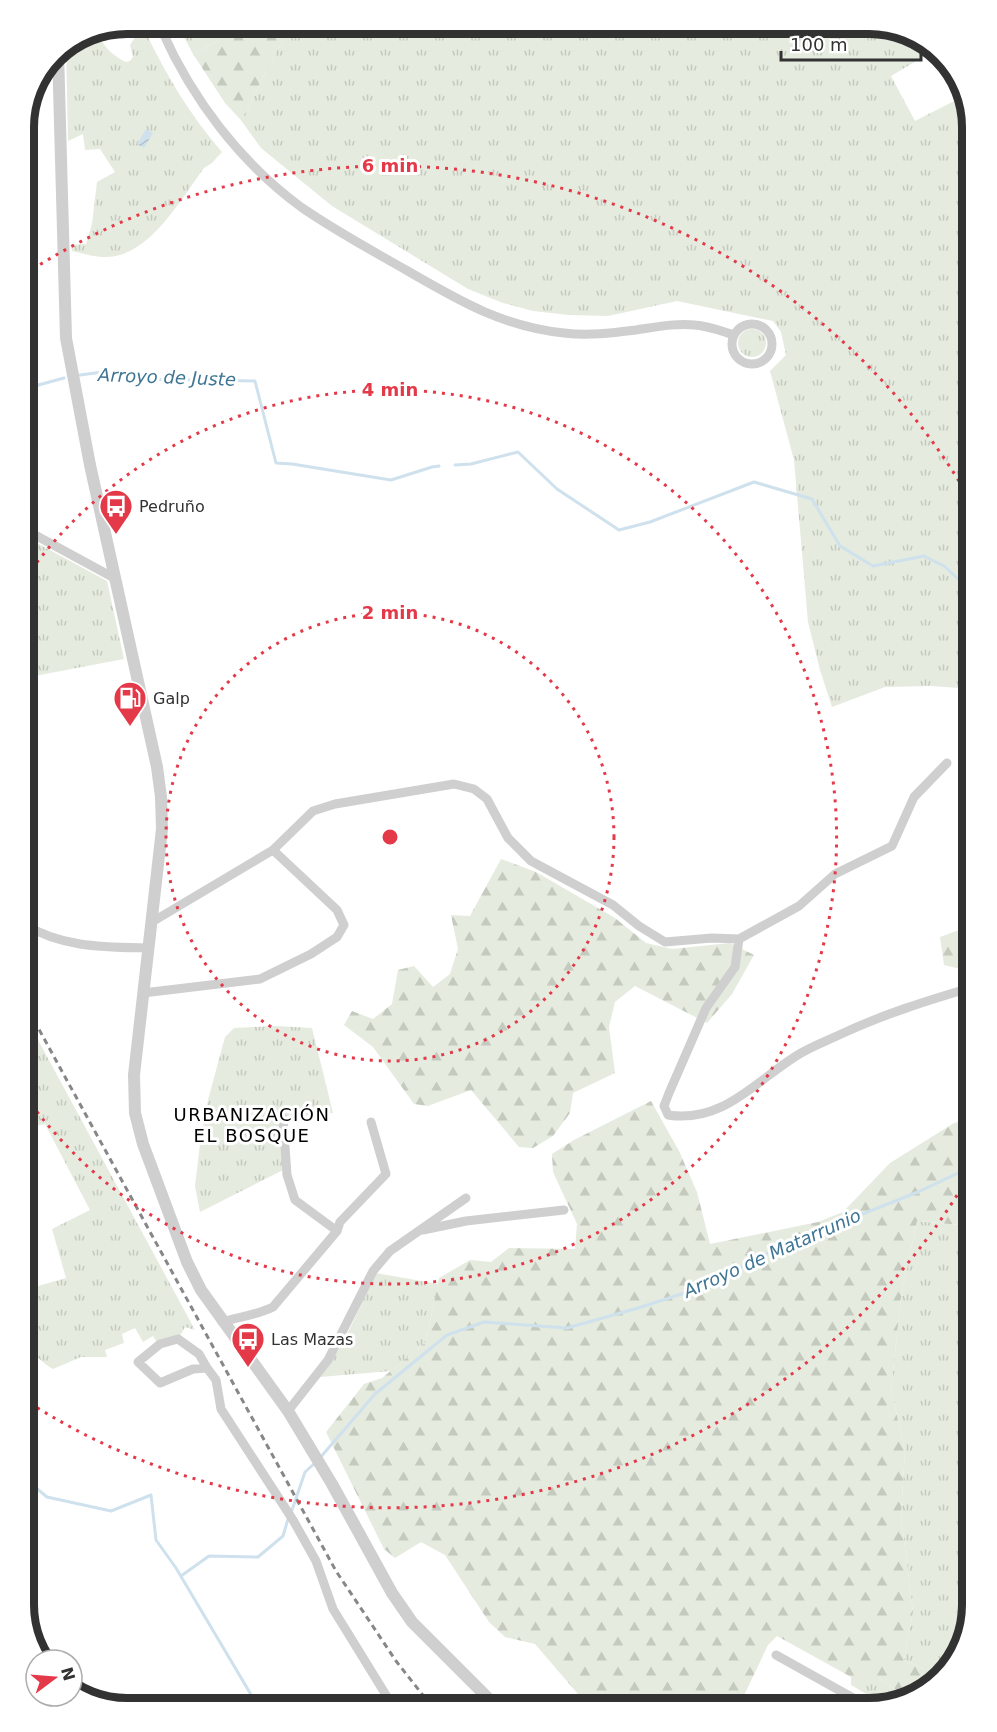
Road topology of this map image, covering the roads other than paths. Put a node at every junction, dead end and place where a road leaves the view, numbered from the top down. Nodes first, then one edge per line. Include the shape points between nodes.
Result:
1 (164, 35) edge
2 (58, 66) edge
3 (734, 335) junction
4 (35, 535) edge
5 (116, 579) junction
6 (947, 763) dead end
7 (273, 850) junction
8 (152, 922) junction
9 (35, 929) edge
10 (739, 939) junction
11 (149, 948) junction
12 (962, 990) edge
13 (143, 993) junction
14 (283, 1118) dead end
15 (371, 1122) dead end
16 (466, 1198) dead end
17 (564, 1210) dead end
18 (338, 1231) junction
19 (417, 1232) junction
20 (222, 1322) junction
21 (207, 1368) junction
22 (288, 1411) junction
23 (776, 1655) dead end
24 (387, 1697) edge
25 (487, 1697) edge
26 (853, 1698) edge

1 - 3 street via 204,106 231,142 267,179 319,219 462,303 507,321 564,333 602,334 676,324
2 - 5 street via 66,338
3 - 3 street via 735,355 747,363 757,363 771,352 772,340 762,326 749,323
4 - 5 street
5 - 8 street via 161,797 162,829
6 - 10 street via 914,797 892,846 835,874 799,906
7 - 8 street
7 - 10 street via 313,811 454,784 474,789 487,799 508,838 531,861 613,905 665,942
7 - 13 street via 337,910 344,925 337,937 260,979
8 - 11 street
9 - 11 street via 51,937 102,948
10 - 12 street via 735,967 706,1008 669,1093 664,1106 668,1115 685,1118 718,1109 801,1053 887,1013
11 - 13 street
13 - 20 street via 134,1076 135,1113 187,1262
14 - 18 street via 288,1175 295,1200
15 - 18 street via 386,1174 340,1222
16 - 19 street
17 - 19 street via 466,1221
18 - 20 street via 273,1307 260,1314
19 - 22 street via 390,1251 373,1271 328,1359
20 - 22 street
21 - 21 street via 193,1369 160,1383 138,1362 160,1344 178,1339 199,1354
21 - 24 street via 216,1380 221,1409 293,1520 316,1561 333,1609
22 - 25 street via 412,1622
23 - 26 street

